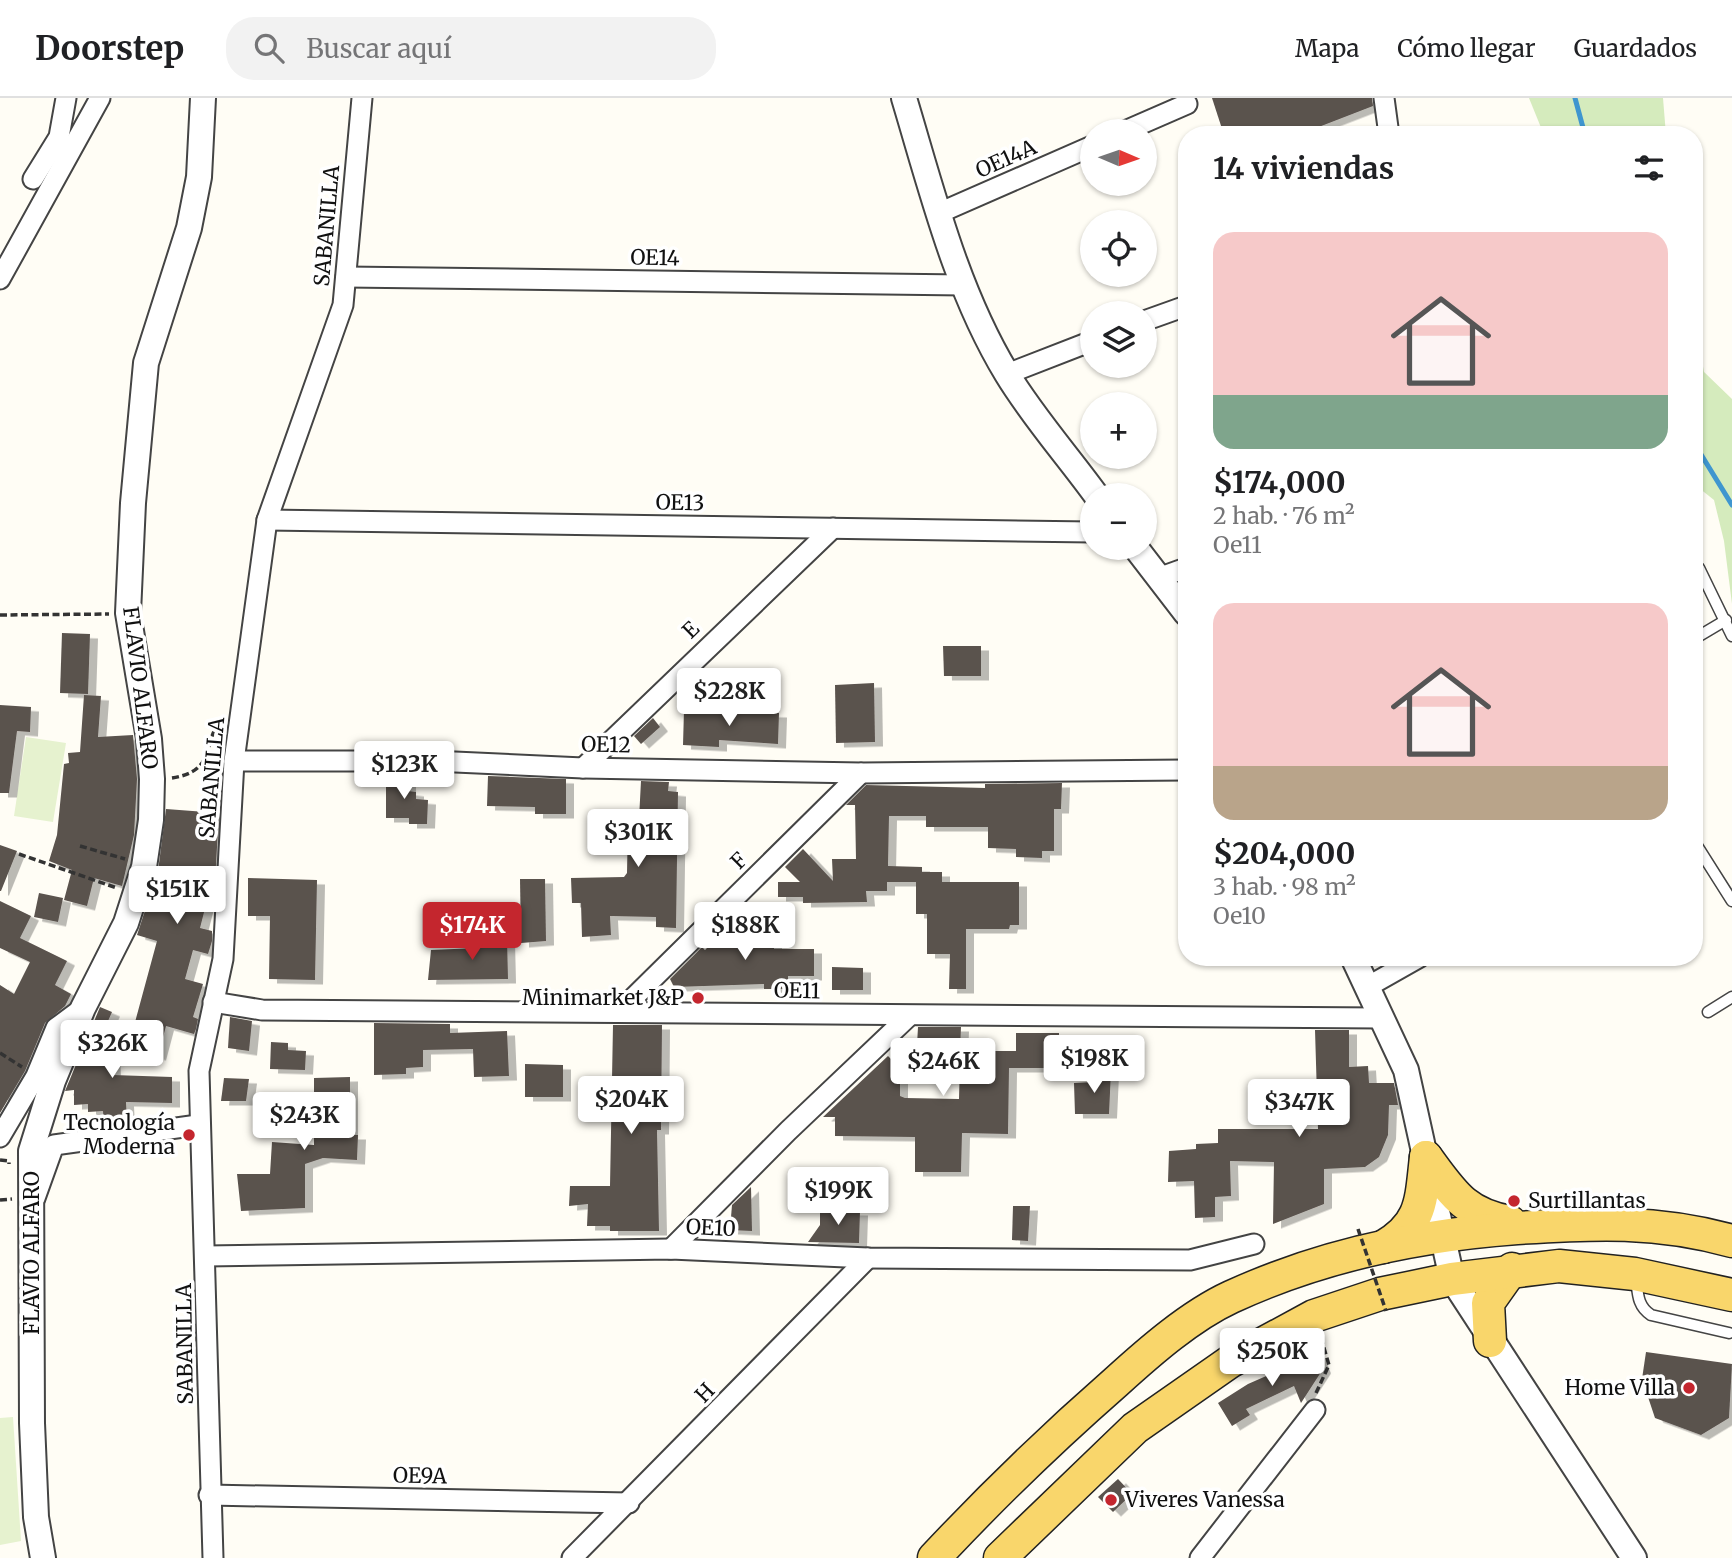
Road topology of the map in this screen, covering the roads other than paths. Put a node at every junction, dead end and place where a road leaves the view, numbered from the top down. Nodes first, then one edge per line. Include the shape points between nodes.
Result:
1 (66, 98) edge
2 (100, 98) edge
3 (203, 98) edge
4 (362, 98) edge
5 (904, 98) edge
6 (1384, 98) edge
7 (1187, 104) dead end
8 (1153, 119) edge
9 (1387, 126) edge
10 (1080, 151) edge
11 (33, 179) dead end
12 (939, 214) junction
13 (346, 277) junction
14 (0, 279) edge
15 (964, 285) junction
16 (1178, 309) edge
17 (1157, 316) edge
18 (1080, 346) edge
19 (1007, 374) junction
20 (1087, 483) edge
21 (267, 520) junction
22 (833, 528) junction
23 (1080, 532) edge
24 (1145, 560) edge
25 (1178, 571) edge
26 (1703, 576) edge
27 (1158, 578) junction
28 (1178, 603) edge
29 (1726, 620) junction
30 (1703, 634) edge
31 (1732, 636) edge
32 (234, 761) junction
33 (583, 768) junction
34 (1178, 770) edge
35 (861, 773) junction
36 (1703, 855) edge
37 (1732, 901) edge
38 (1357, 966) edge
39 (1404, 966) edge
40 (1367, 987) junction
41 (1732, 997) edge
42 (213, 1003) junction
43 (83, 1008) junction
44 (620, 1011) junction
45 (1708, 1012) dead end
46 (909, 1016) junction
47 (1381, 1018) junction
48 (198, 1125) junction
49 (0, 1137) edge
50 (1426, 1157) junction
51 (32, 1208) junction
52 (1539, 1227) junction
53 (1444, 1236) junction
54 (1369, 1239) junction
55 (1732, 1241) edge
56 (1254, 1244) dead end
57 (671, 1249) junction
58 (206, 1256) junction
59 (868, 1258) junction
60 (1512, 1269) junction
61 (1635, 1274) junction
62 (1452, 1279) junction
63 (1732, 1295) edge
64 (1729, 1333) dead end
65 (1490, 1341) junction
66 (1315, 1410) road end
67 (209, 1495) junction
68 (629, 1503) junction
69 (43, 1558) edge
70 (213, 1558) edge
71 (572, 1558) edge
72 (934, 1558) edge
73 (1000, 1558) edge
74 (1200, 1558) edge
75 (1634, 1558) edge

1 - 11 street via 59,137
2 - 14 street
3 - 43 street, FLAVIO ALFARO via 199,177 189,228 146,363 129,563 128,613 149,739 151,820 144,864 126,923
4 - 13 street, SABANILLA
5 - 12 street
6 - 9 street
7 - 8 street
10 - 12 street, OE14A
12 - 15 street
13 - 15 street, OE14
13 - 21 street, SABANILLA via 335,333
15 - 19 street
16 - 17 street
18 - 19 street
19 - 20 street
21 - 22 street, OE13
21 - 32 street, SABANILLA
22 - 23 street, OE13
22 - 33 street, E
24 - 27 street
25 - 27 street
26 - 29 lane
27 - 28 street
29 - 30 lane
29 - 31 lane
32 - 33 street, OE12 via 433,761
32 - 42 street, SABANILLA via 223,960
33 - 35 street, OE12
34 - 35 street, OE12
35 - 44 street, F
36 - 37 lane
38 - 40 street
39 - 40 street
40 - 47 street
41 - 45 lane
42 - 44 street, OE11 via 262,1010
42 - 48 street, SABANILLA via 199,1071
43 - 49 street via 56,1028 36,1076
43 - 51 street, FLAVIO ALFARO via 31,1151
44 - 46 street, OE11
46 - 47 street, OE11
46 - 57 street
47 - 50 street via 1406,1070
48 - 51 street via 54,1145
48 - 58 street, SABANILLA
50 - 52 main road via 1467,1208 1498,1220
50 - 53 street
50 - 54 main road via 1416,1217 1401,1237
51 - 69 street, FLAVIO ALFARO via 32,1423 36,1517
52 - 53 main road
52 - 55 main road via 1618,1222 1697,1231
53 - 54 main road
53 - 62 street
54 - 72 main road via 1333,1260 1228,1298 1155,1348 1055,1434
56 - 59 street, OE10 via 1190,1260
57 - 58 street, OE10
57 - 59 street, OE10
58 - 67 street, SABANILLA
59 - 68 street, H
60 - 61 main road via 1559,1266
60 - 62 main road
60 - 65 main road via 1488,1303
61 - 63 main road
61 - 64 lane via 1643,1310 1663,1319
62 - 65 street
62 - 73 main road via 1380,1294 1314,1316 1231,1361 1135,1428
65 - 75 street
66 - 74 street
67 - 68 street, OE9A
67 - 70 street, SABANILLA
68 - 71 street, H

